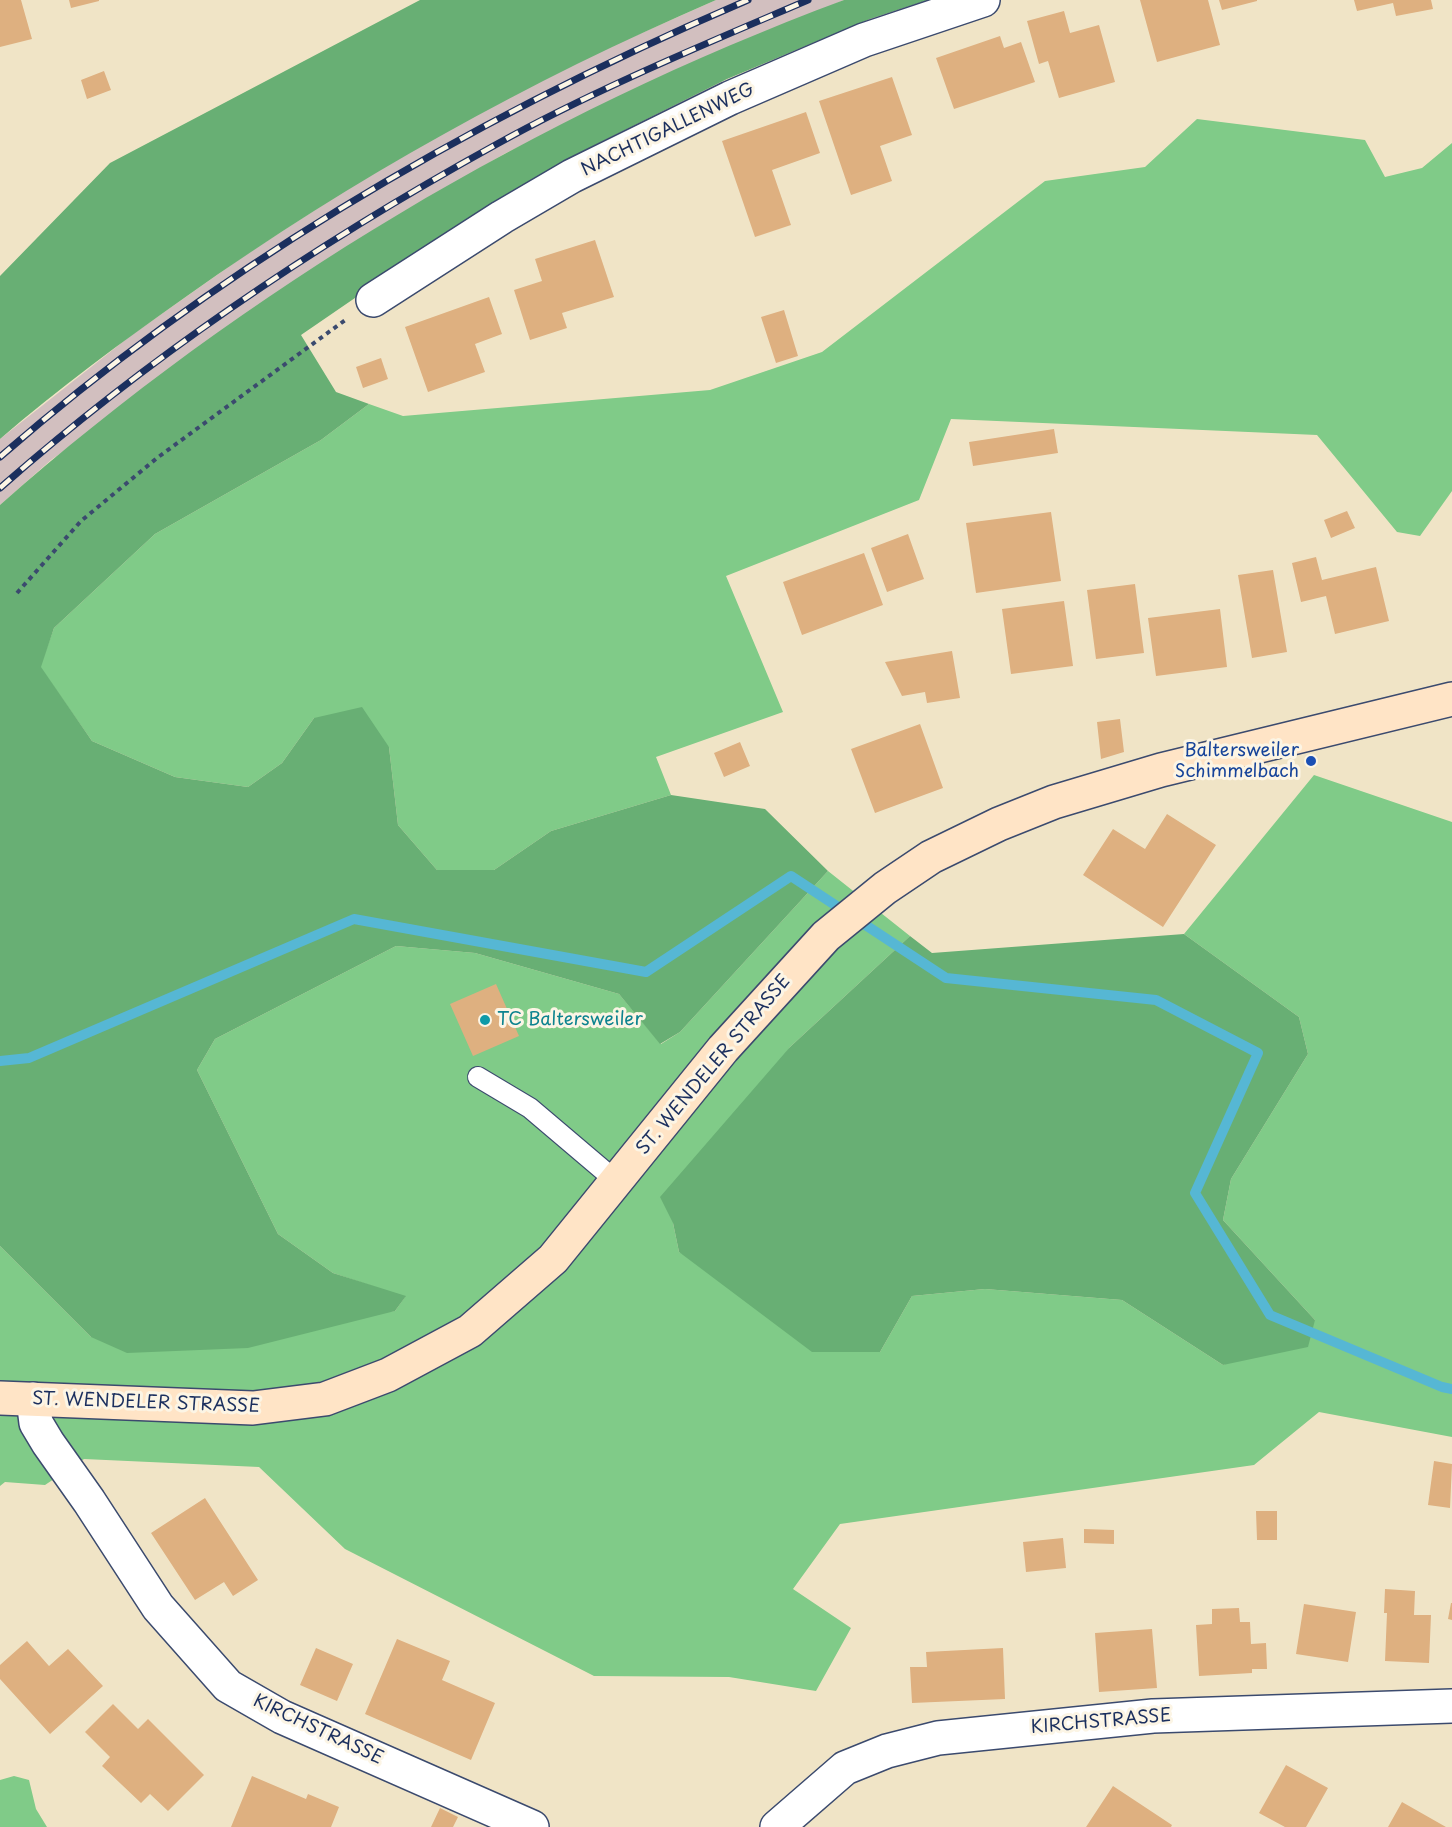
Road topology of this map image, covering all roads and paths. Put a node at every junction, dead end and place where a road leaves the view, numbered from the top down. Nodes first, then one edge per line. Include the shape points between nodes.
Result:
1 (983, 0) edge
2 (373, 300) joint
3 (17, 593) dead end
4 (1452, 699) edge
5 (478, 1077) dead end
6 (616, 1181) junction
7 (0, 1398) edge
8 (33, 1399) junction
9 (1452, 1706) edge
10 (532, 1827) edge
11 (777, 1827) edge

1 - 2 street, NACHTIGALLENWEG via 864,40 730,98 572,176
2 - 3 path via 157,458 81,521
4 - 6 main road, ST. WENDELER STRASSE via 1161,770 1054,802 931,857 826,936 723,1049
5 - 6 lane via 531,1108
6 - 8 main road, ST. WENDELER STRASSE via 553,1259 470,1331 388,1375 325,1399 253,1408
7 - 8 main road, ST. WENDELER STRASSE
8 - 10 street, KIRCHSTRASSE via 36,1423 48,1443 158,1607 228,1686 282,1717
9 - 11 street, KIRCHSTRASSE via 1153,1716 938,1738 887,1751 845,1768

